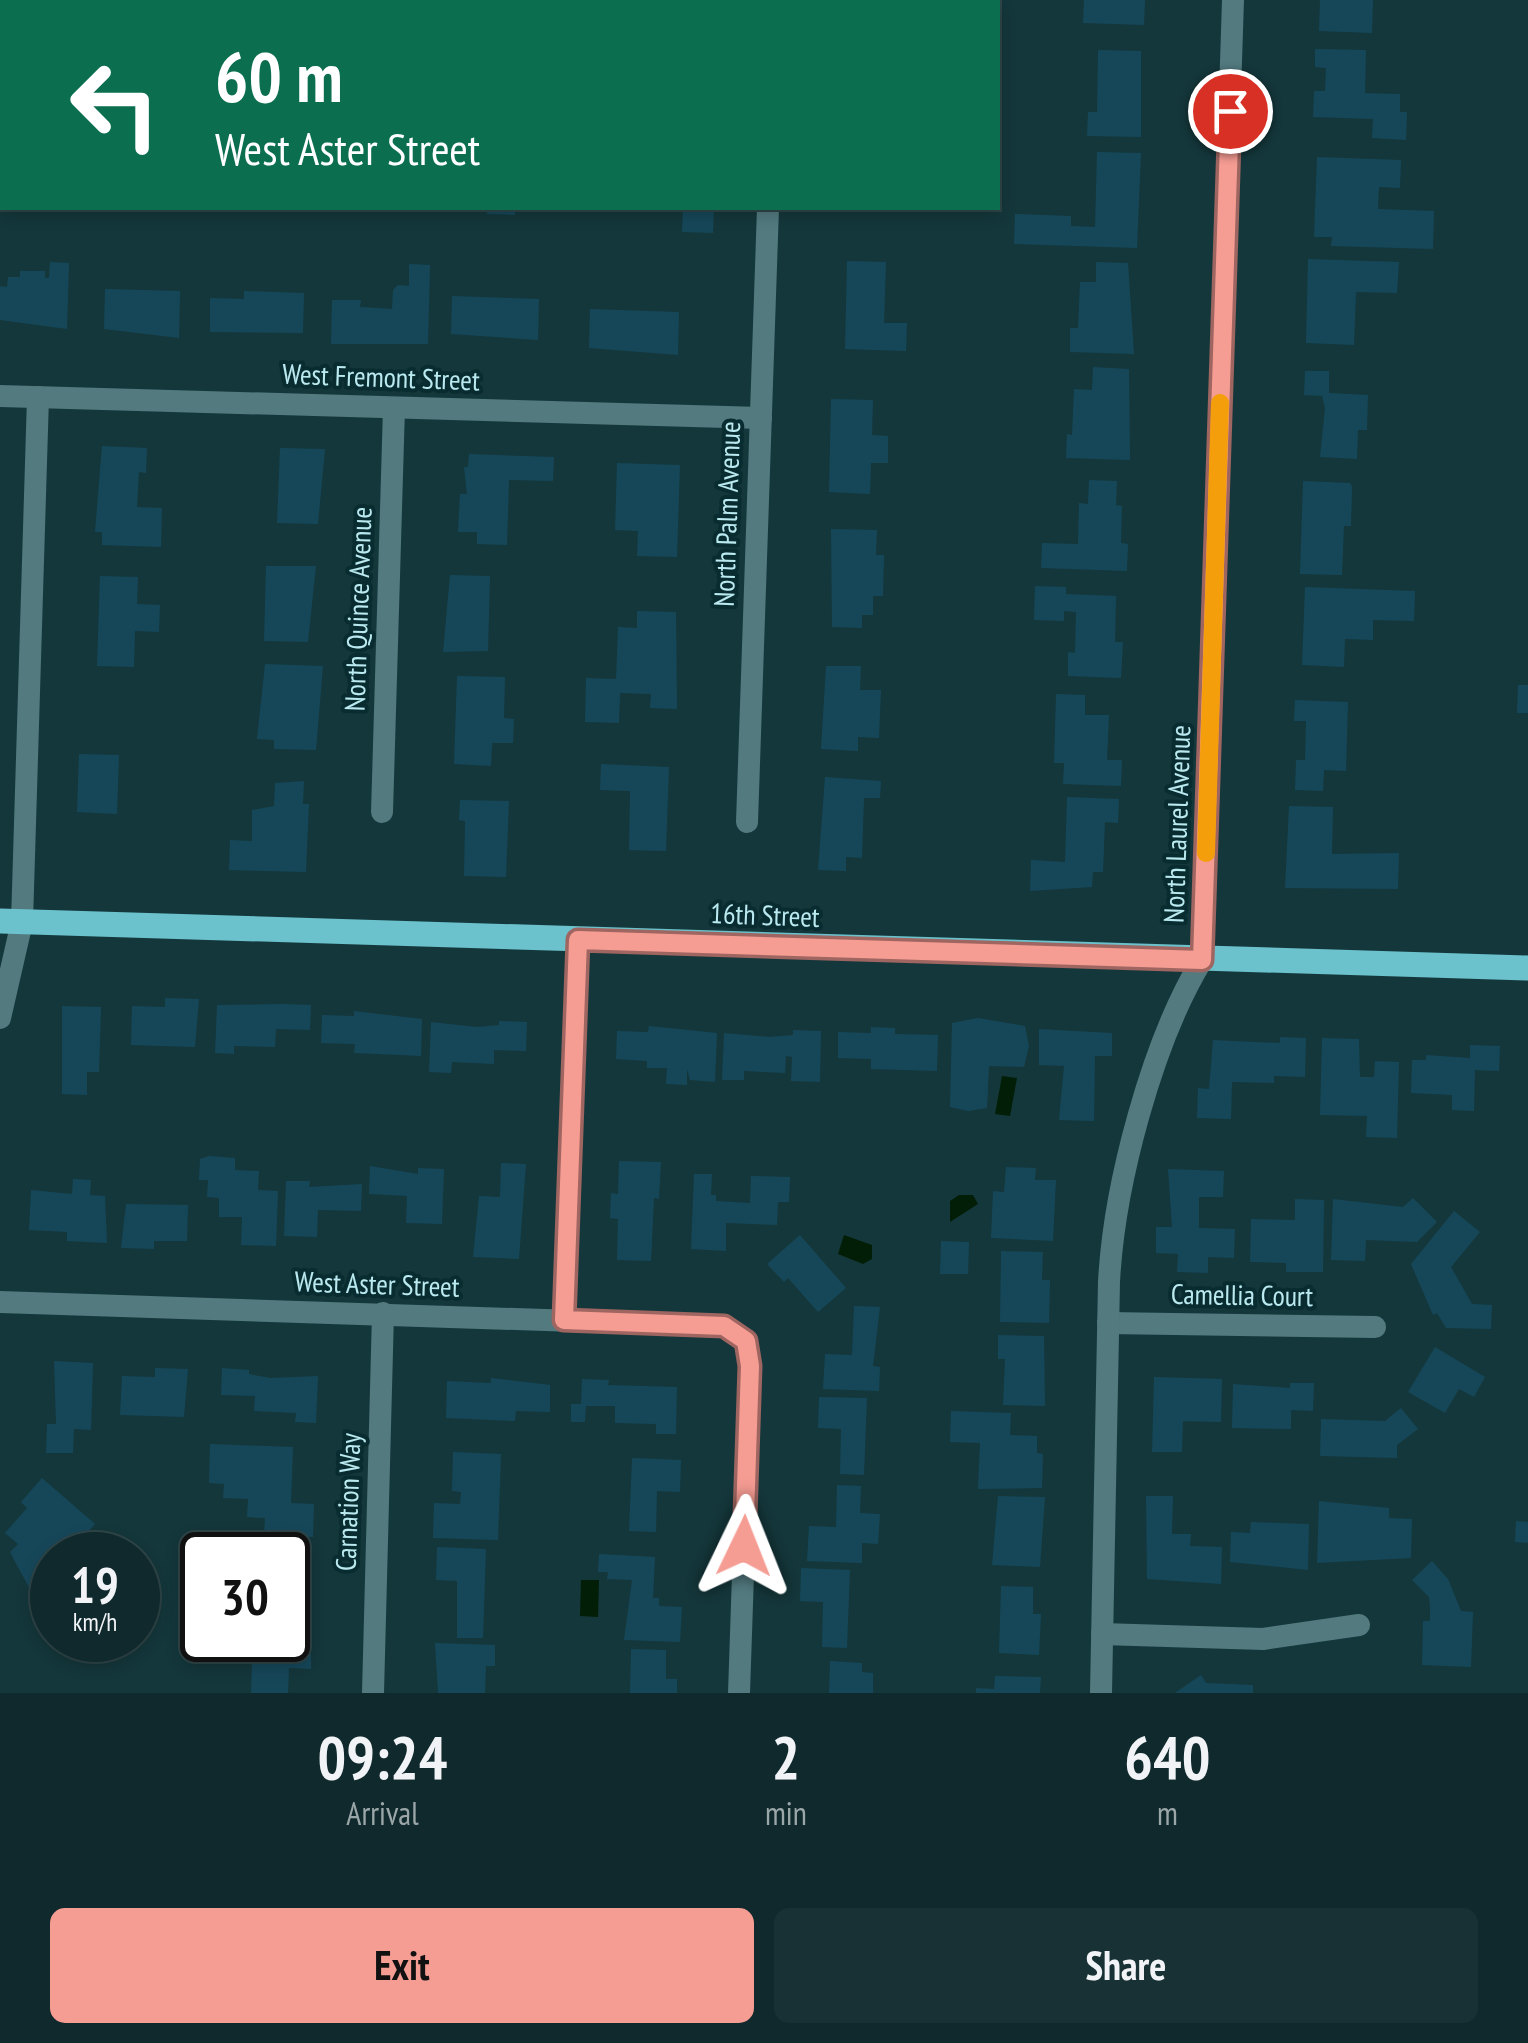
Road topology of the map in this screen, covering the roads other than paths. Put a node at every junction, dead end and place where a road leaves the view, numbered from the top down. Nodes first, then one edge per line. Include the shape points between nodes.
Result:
1 (1233, 0) edge
2 (768, 210) edge
3 (0, 396) edge
4 (38, 397) junction
5 (394, 408) junction
6 (761, 418) junction
7 (382, 812) dead end
8 (747, 822) dead end
9 (11, 922) edge
10 (578, 940) junction
11 (1202, 960) junction
12 (1528, 968) edge
13 (0, 1018) edge
14 (0, 1302) edge
15 (383, 1313) junction
16 (564, 1320) junction
17 (1108, 1323) junction
18 (1375, 1327) dead end
19 (1359, 1625) dead end
20 (1102, 1634) junction
21 (373, 1693) edge
22 (739, 1693) edge
23 (1102, 1693) edge

1 - 11 street, North Laurel Avenue
2 - 6 street, North Palm Avenue
3 - 4 street, West Fremont Street
4 - 5 street, West Fremont Street
4 - 9 street
5 - 6 street, West Fremont Street
5 - 7 street, North Quince Avenue
6 - 8 street, North Palm Avenue
9 - 10 main road, 16th Street
9 - 13 street
10 - 11 main road, 16th Street
10 - 16 street
11 - 12 main road, 16th Street
11 - 17 street, North Laurel Avenue via 1176,1002 1129,1158 1114,1224
14 - 15 street, West Aster Street
15 - 16 street, West Aster Street
15 - 21 street, Carnation Way
16 - 22 street, West Aster Street via 724,1326 746,1341
17 - 18 street, Camellia Court
17 - 20 street, North Laurel Avenue
19 - 20 street via 1262,1639
20 - 23 street, North Laurel Avenue

